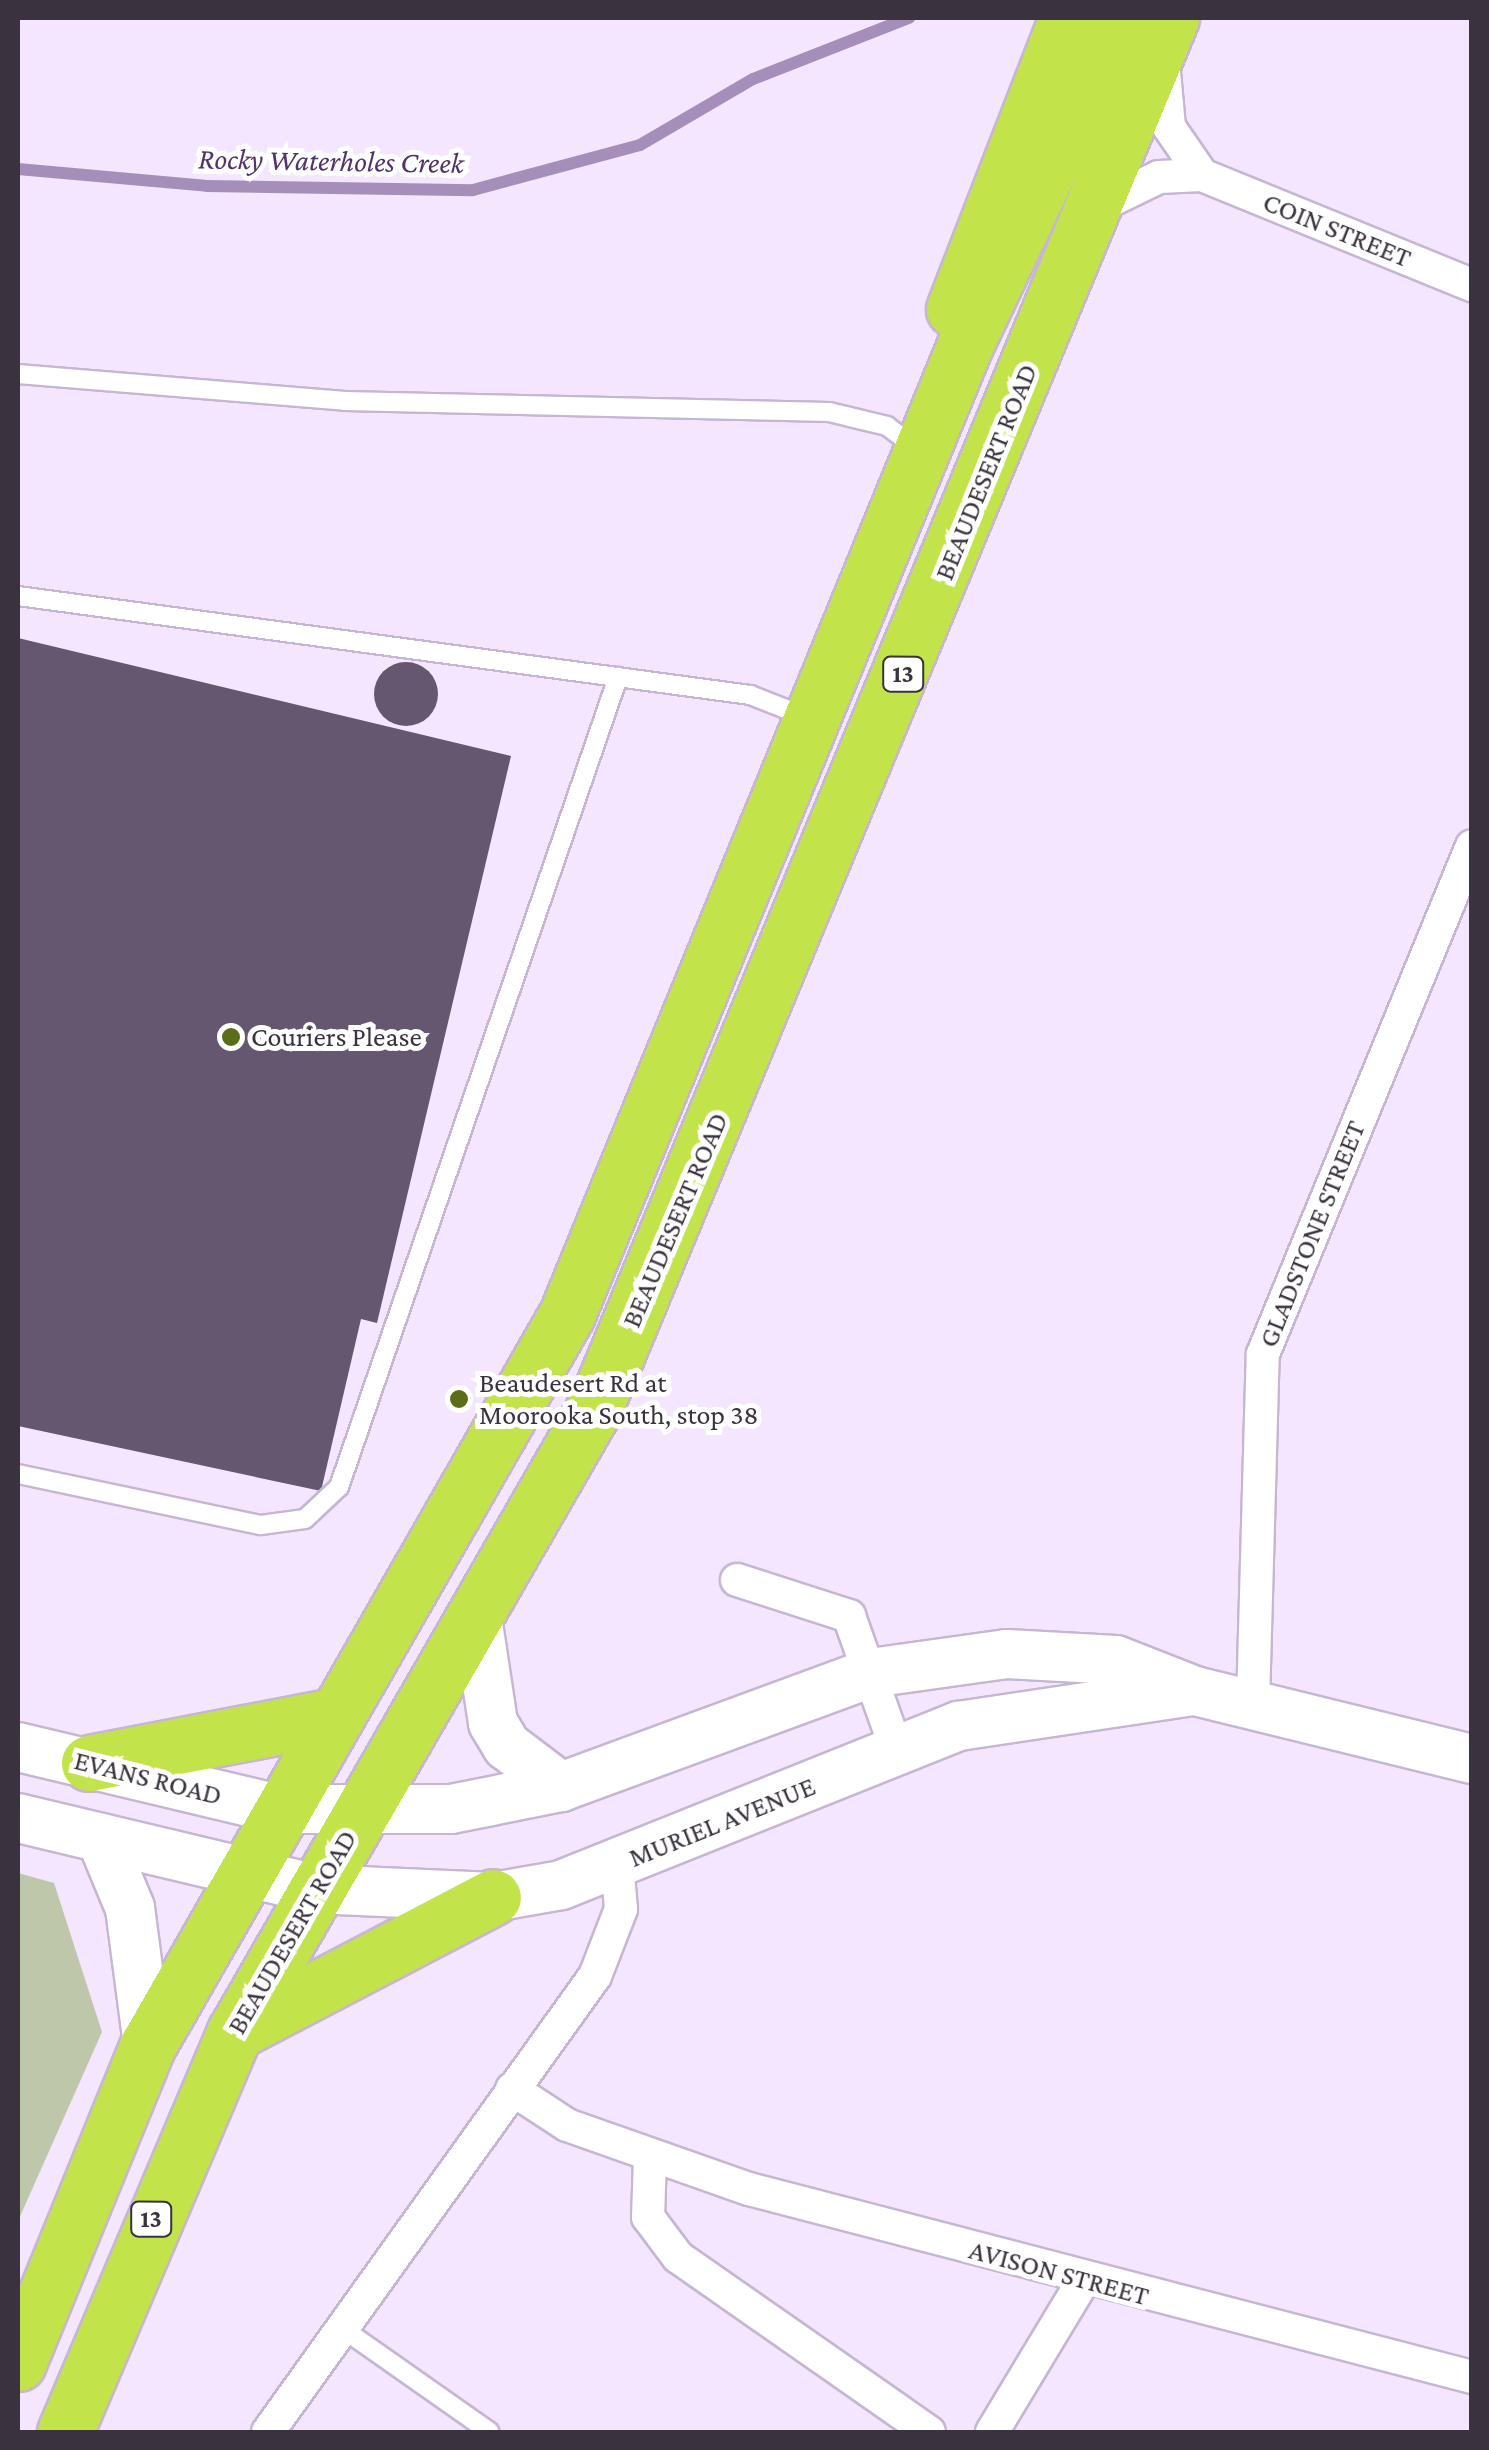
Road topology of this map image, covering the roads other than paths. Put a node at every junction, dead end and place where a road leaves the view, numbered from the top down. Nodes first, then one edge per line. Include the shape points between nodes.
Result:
1 (1067, 18) edge
2 (1150, 25) edge
3 (1202, 176) junction
4 (1094, 209) junction
5 (1472, 285) edge
6 (965, 345) junction
7 (18, 374) edge
8 (923, 453) junction
9 (18, 596) edge
10 (618, 677) junction
11 (814, 720) junction
12 (1472, 846) edge
13 (18, 1474) edge
14 (737, 1580) dead end
15 (476, 1616) junction
16 (871, 1673) junction
17 (1196, 1691) junction
18 (1253, 1703) junction
19 (334, 1716) junction
20 (18, 1746) edge
21 (897, 1751) junction
22 (1472, 1759) edge
23 (88, 1762) junction
24 (561, 1787) junction
25 (279, 1809) junction
26 (359, 1814) junction
27 (18, 1818) edge
28 (101, 1838) junction
29 (616, 1864) junction
30 (242, 1874) junction
31 (316, 1889) junction
32 (494, 1897) junction
33 (235, 2032) junction
34 (148, 2045) junction
35 (512, 2089) junction
36 (650, 2158) junction
37 (1083, 2281) junction
38 (339, 2326) junction
39 (18, 2363) edge
40 (1472, 2376) edge
41 (74, 2425) edge
42 (268, 2432) edge
43 (490, 2432) edge
44 (929, 2432) edge
45 (992, 2432) edge

1 - 6 highway via 952,302
2 - 3 street via 1169,128
2 - 4 highway, BEAUDESERT ROAD / 13
2 - 6 highway, 13
3 - 4 street, COIN STREET via 1159,177
3 - 5 street, COIN STREET
4 - 15 highway, BEAUDESERT ROAD / 13 via 607,1377
6 - 8 highway, 13
7 - 8 lane via 345,401 830,412 887,426
8 - 11 highway, 13
9 - 10 lane
10 - 11 lane via 750,695
10 - 13 lane via 340,1487 305,1519 262,1525
11 - 19 highway, 13 via 567,1314
12 - 18 street, GLADSTONE STREET via 1262,1354
14 - 16 street via 838,1608
15 - 24 main road via 493,1723 507,1746
15 - 26 highway, BEAUDESERT ROAD / 13
16 - 17 main road, MURIEL AVENUE via 1007,1654 1116,1660
16 - 21 street
16 - 24 main road, MURIEL AVENUE
17 - 18 main road, MURIEL AVENUE
17 - 21 main road, MURIEL AVENUE via 1030,1708
18 - 22 main road, MURIEL AVENUE
19 - 23 highway
19 - 25 highway, 13
20 - 23 main road, EVANS ROAD
21 - 29 main road, MURIEL AVENUE
23 - 25 main road, EVANS ROAD
24 - 26 main road, MURIEL AVENUE via 451,1809
25 - 26 main road, MURIEL AVENUE
25 - 30 highway, 13
26 - 31 highway, BEAUDESERT ROAD / 13
27 - 28 main road
28 - 30 main road
28 - 34 main road via 130,1908
29 - 32 main road, MURIEL AVENUE
29 - 35 street via 612,1941
30 - 31 main road, MURIEL AVENUE
30 - 34 highway, 13
31 - 32 main road, MURIEL AVENUE
31 - 33 highway, BEAUDESERT ROAD / 13
32 - 33 highway
33 - 41 highway, BEAUDESERT ROAD / 13
34 - 39 highway, 13
35 - 36 street, AVISON STREET via 567,2125
35 - 38 street
36 - 37 street, AVISON STREET
36 - 44 street via 648,2217 678,2257
37 - 40 street, AVISON STREET
37 - 45 street
38 - 42 street
38 - 43 lane

